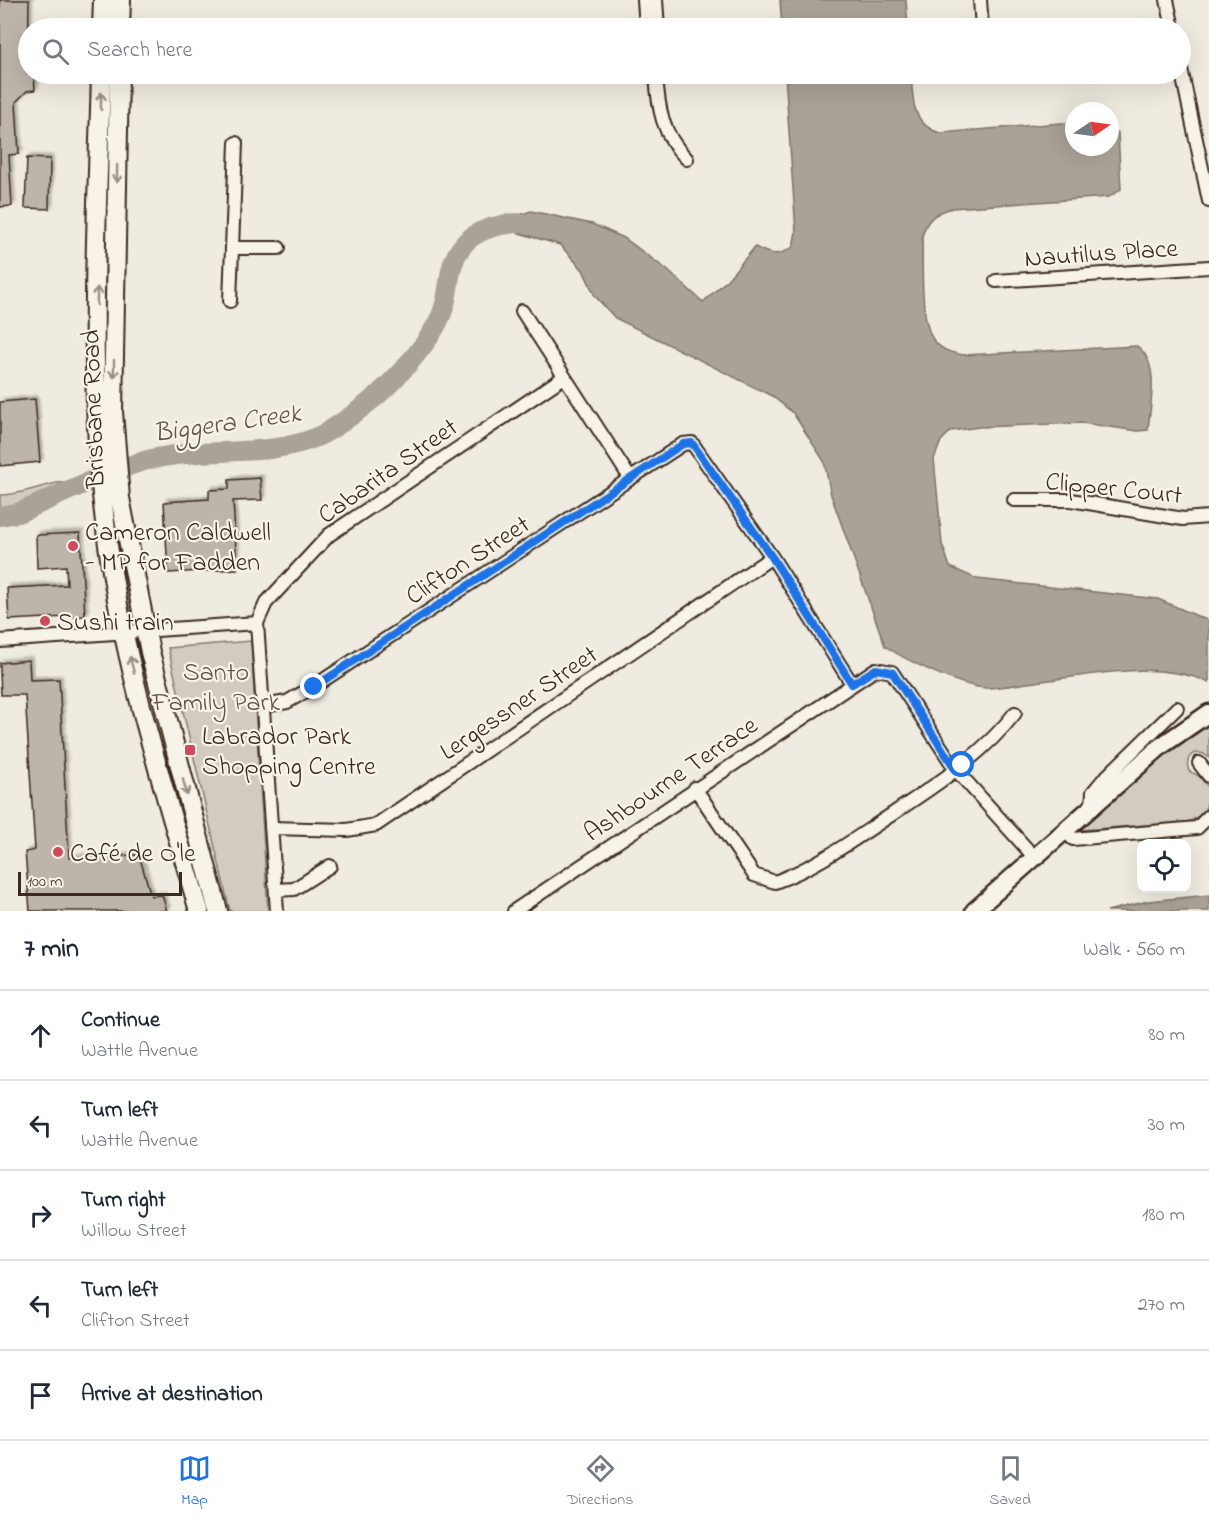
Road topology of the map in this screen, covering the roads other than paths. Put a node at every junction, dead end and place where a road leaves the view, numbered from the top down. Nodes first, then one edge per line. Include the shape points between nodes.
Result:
1 (103, 0) edge
2 (121, 0) edge
3 (644, 0) edge
4 (656, 0) edge
5 (980, 0) edge
6 (1167, 0) edge
7 (102, 18) edge
8 (120, 18) edge
9 (645, 18) edge
10 (657, 18) edge
11 (981, 18) edge
12 (1171, 18) edge
13 (101, 84) edge
14 (119, 84) edge
15 (658, 84) edge
16 (1184, 84) edge
17 (236, 143) dead end
18 (687, 159) dead end
19 (1209, 201) edge
20 (232, 248) junction
21 (279, 248) dead end
22 (1209, 267) edge
23 (996, 281) dead end
24 (230, 301) dead end
25 (522, 311) dead end
26 (564, 377) junction
27 (107, 456) junction
28 (630, 478) junction
29 (1014, 500) dead end
30 (111, 501) junction
31 (1209, 517) edge
32 (772, 557) junction
33 (257, 623) junction
34 (146, 632) junction
35 (125, 634) junction
36 (0, 641) edge
37 (852, 684) junction
38 (264, 706) junction
39 (1177, 708) dead end
40 (1015, 713) dead end
41 (1209, 713) edge
42 (1198, 763) dead end
43 (956, 770) junction
44 (1209, 776) edge
45 (695, 788) junction
46 (1092, 806) junction
47 (1209, 816) edge
48 (271, 828) junction
49 (1064, 830) junction
50 (1035, 858) junction
51 (330, 866) dead end
52 (276, 890) junction
53 (199, 911) edge
54 (219, 911) edge
55 (277, 911) edge
56 (514, 911) edge
57 (974, 911) edge

1 - 7 highway
2 - 8 highway
3 - 9 street
4 - 10 street
5 - 11 street
6 - 12 street
27 -> 13 highway, Brisbane Road via 95,369
14 -> 27 highway, Brisbane Road via 114,334
15 - 18 street via 665,130
16 - 19 street
17 - 20 street
20 - 21 street
20 - 24 street
22 - 23 street, Nautilus Place
25 - 26 street
26 - 28 street
26 - 33 street, Cabarita Street via 329,535 266,603
27 - 30 highway, Brisbane Road
28 - 32 street, Clifton Street via 683,444 692,443
28 - 38 street, Clifton Street via 314,687 287,702
29 - 31 street, Clipper Court via 1071,500 1183,519
30 - 34 highway, Brisbane Road
30 - 35 highway, Brisbane Road via 108,547
32 - 37 street
32 - 48 street, Lergessner Street via 376,825 347,830
33 - 34 street
33 - 38 street
34 - 35 street
34 -> 54 highway, Brisbane Road
35 - 36 street
53 -> 35 highway, Brisbane Road
37 - 43 street, Ashbourne Terrace via 876,669 892,672
37 - 45 street, Ashbourne Terrace
38 - 48 street
39 - 46 street via 1103,780 1094,792
40 - 43 street via 1005,727
41 - 46 main road via 1179,733
42 - 44 street
43 - 45 street via 823,861 775,882 754,875
43 - 50 street, Ashbourne Terrace
45 - 56 street, Ashbourne Terrace
46 - 49 main road
47 - 49 street via 1197,828 1073,839
48 - 52 street
49 - 50 main road
50 - 57 main road
51 - 52 street via 294,889
52 - 55 street

